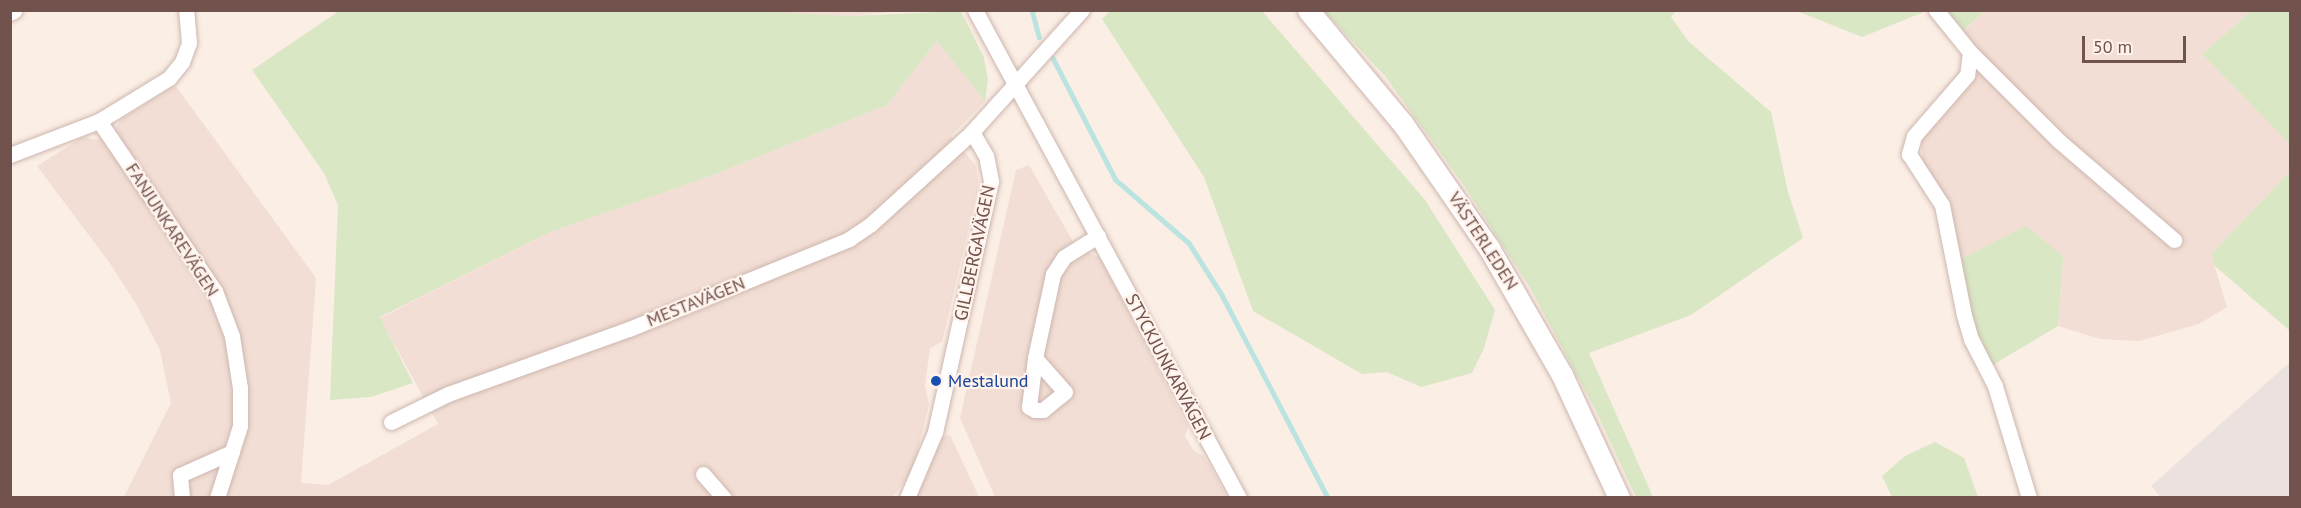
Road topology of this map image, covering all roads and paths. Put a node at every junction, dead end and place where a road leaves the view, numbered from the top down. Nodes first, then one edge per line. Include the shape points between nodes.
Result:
1 (186, 10) edge
2 (975, 10) edge
3 (1082, 10) edge
4 (1308, 10) edge
5 (1936, 10) edge
6 (1970, 52) junction
7 (1014, 83) junction
8 (99, 121) junction
9 (972, 132) junction
10 (10, 155) edge
11 (1098, 236) junction
12 (2174, 240) dead end
13 (1035, 358) dead end
14 (391, 422) dead end
15 (232, 452) junction
16 (703, 474) dead end
17 (182, 498) edge
18 (218, 498) edge
19 (724, 498) edge
20 (907, 498) edge
21 (1239, 498) edge
22 (1619, 498) edge
23 (2029, 498) edge

1 - 8 street via 189,43 182,62 149,93
2 - 7 street, STYCKJUNKARVÄGEN
3 - 7 street
4 - 22 main road, VÄSTERLEDEN via 1403,124 1489,248 1562,375
5 - 6 street
6 - 12 street via 2059,141
6 - 23 street via 1968,75 1914,136 1909,154 1942,206 1971,339 1995,386
7 - 9 street
7 - 11 street, STYCKJUNKARVÄGEN
8 - 10 street
8 - 15 street, FANJUNKAREVÄGEN via 225,313 240,388 240,426
9 - 14 street, MESTAVÄGEN via 885,213 849,240 628,329 448,394
9 - 20 street, GILLBERGAVÄGEN via 986,156 991,181 935,432
11 - 13 street via 1056,266
11 - 21 street, STYCKJUNKARVÄGEN
15 - 17 street via 180,475
15 - 18 street, FANJUNKAREVÄGEN
16 - 19 street

